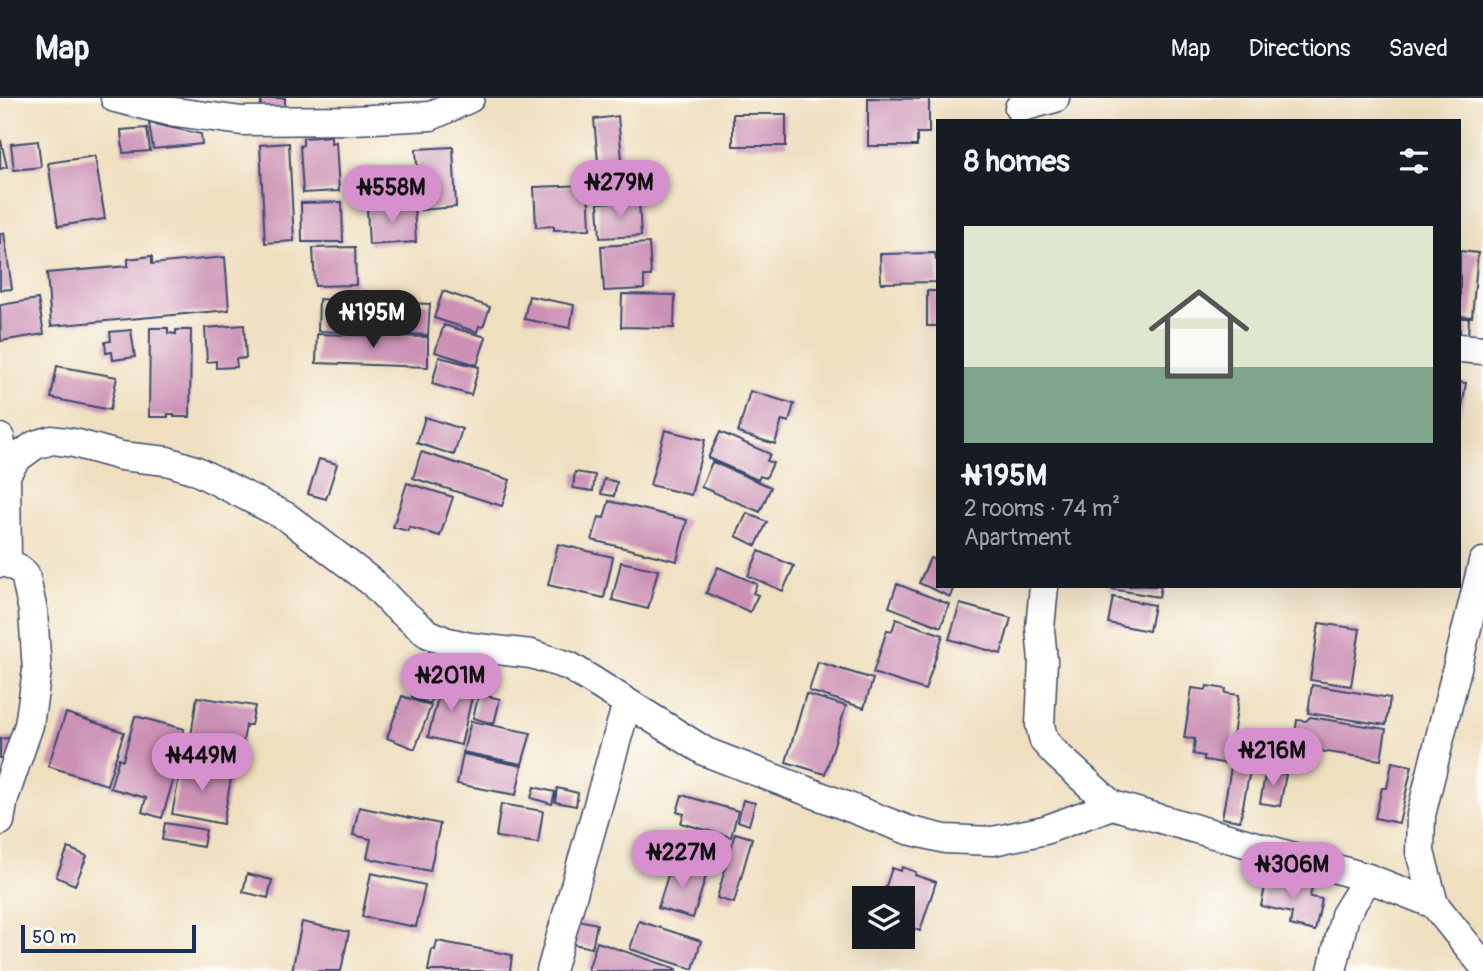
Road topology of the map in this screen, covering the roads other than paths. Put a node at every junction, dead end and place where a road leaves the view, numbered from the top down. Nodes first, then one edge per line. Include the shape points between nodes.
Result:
1 (115, 98) edge
2 (470, 98) edge
3 (1055, 98) edge
4 (1020, 109) edge
5 (1461, 348) edge
6 (1483, 350) edge
7 (0, 438) edge
8 (6, 474) junction
9 (1483, 562) edge
10 (4, 563) edge
11 (1044, 588) edge
12 (627, 703) junction
13 (1111, 805) junction
14 (0, 821) edge
15 (1368, 878) junction
16 (1434, 904) junction
17 (1483, 965) edge
18 (551, 971) edge
19 (1332, 971) edge

1 - 2 street via 242,121 431,116
3 - 4 street
5 - 6 street
7 - 8 street
8 - 10 street
8 - 12 street via 16,459 35,445 52,440 195,470 287,517 373,583 427,634 569,666
9 - 16 street via 1421,815 1420,852
10 - 14 street via 25,574 37,671 29,725
11 - 13 street via 1040,725 1044,741
12 - 13 street via 706,752 908,830 945,839 993,841 1045,830
12 - 18 street
13 - 15 street
15 - 16 street
15 - 19 street via 1345,915
16 - 17 street

